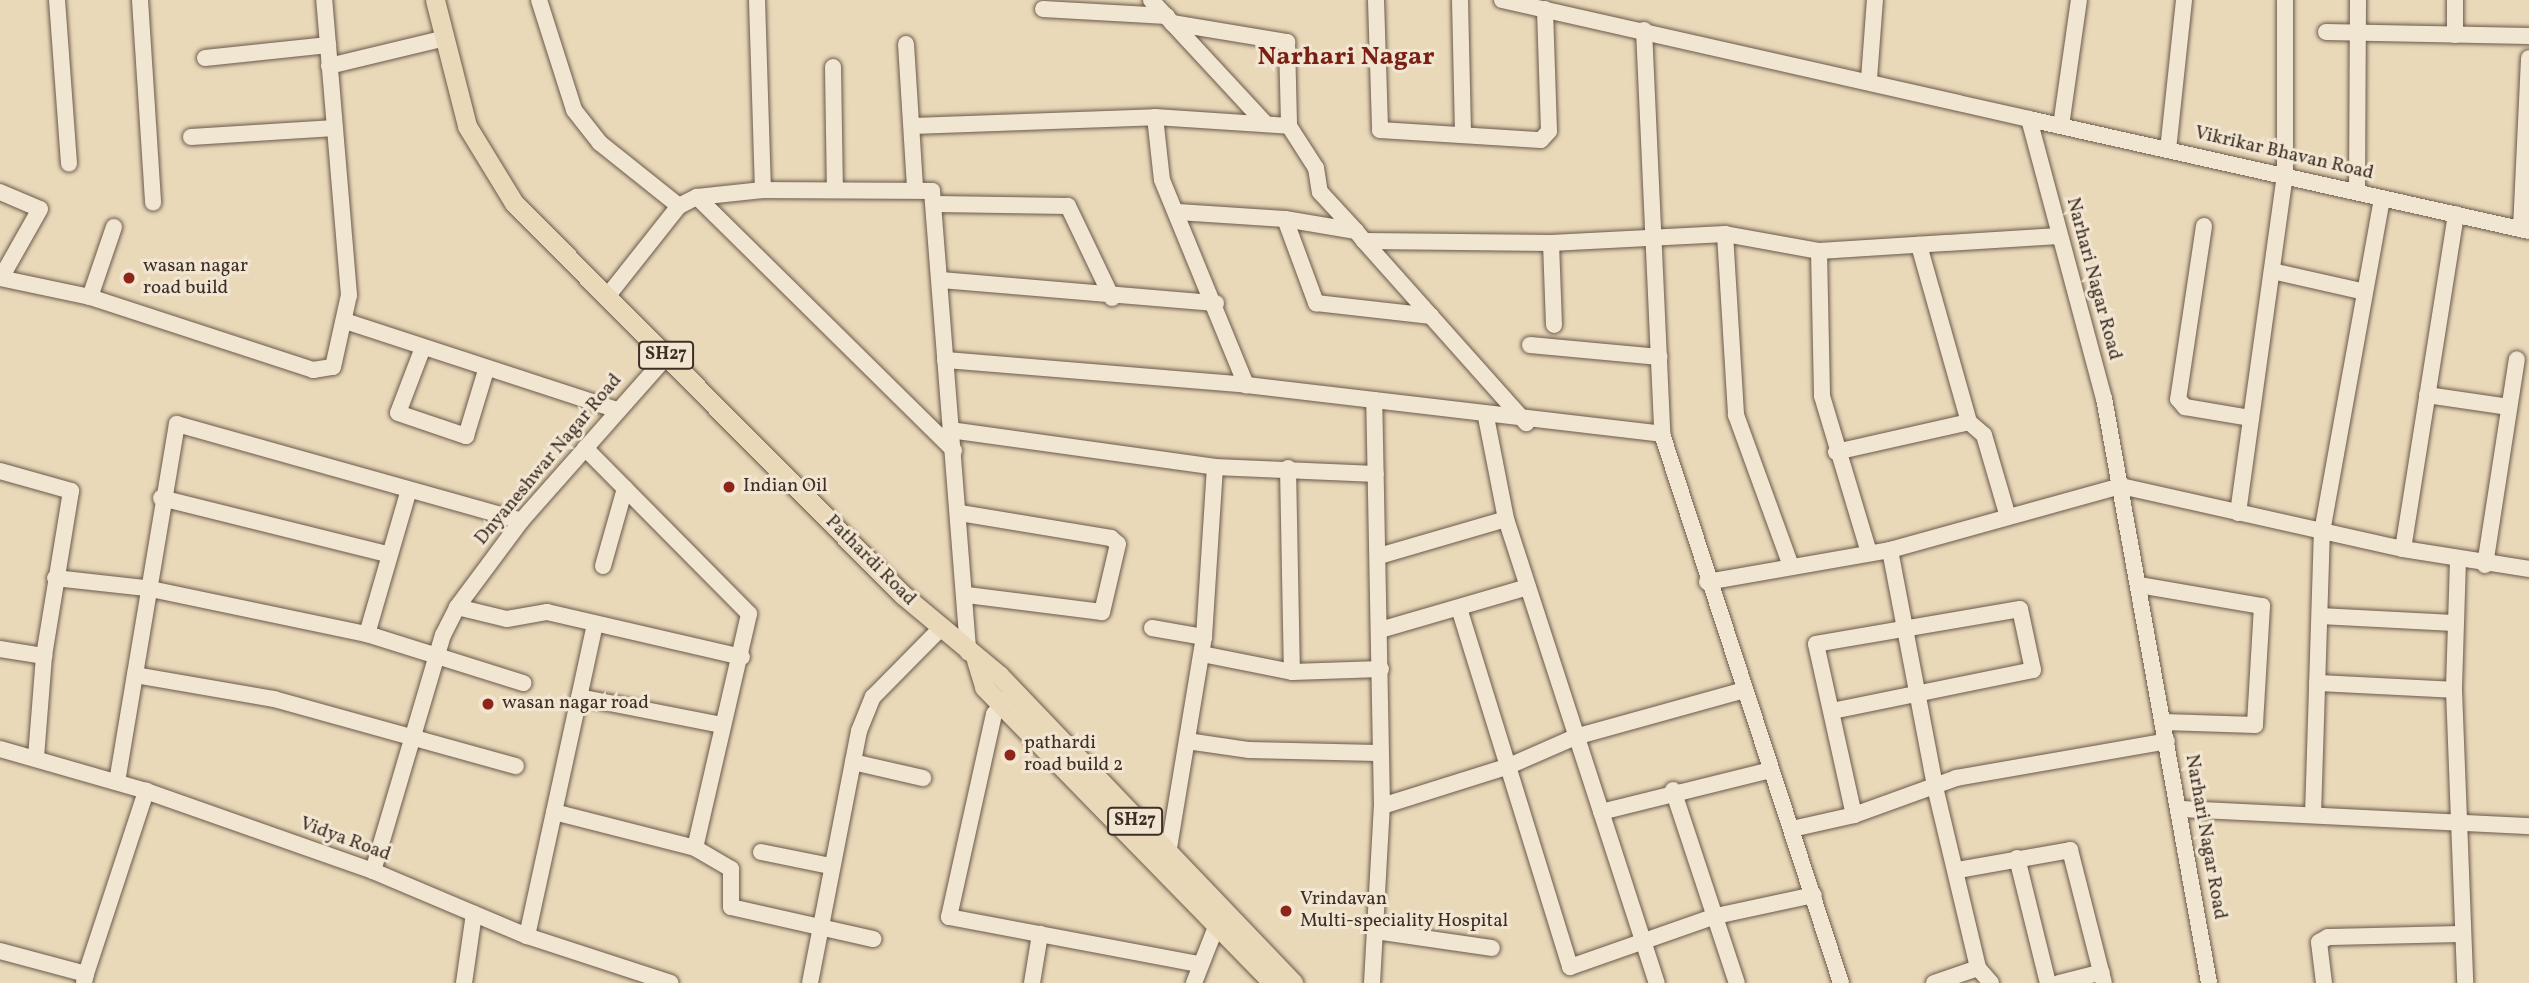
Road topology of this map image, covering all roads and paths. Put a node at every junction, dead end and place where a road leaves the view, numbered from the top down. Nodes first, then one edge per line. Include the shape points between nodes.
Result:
1 (57, 0) edge
2 (140, 0) edge
3 (324, 0) edge
4 (435, 0) edge
5 (539, 0) edge
6 (757, 0) edge
7 (1151, 0) edge
8 (1376, 0) edge
9 (1460, 0) edge
10 (1875, 0) edge
11 (2079, 0) edge
12 (2184, 0) edge
13 (2285, 0) edge
14 (2358, 0) edge
15 (2455, 0) edge
16 (1507, 1) edge
17 (1043, 9) dead end
18 (1545, 9) junction
19 (1169, 20) junction
20 (1644, 30) junction
21 (2326, 32) dead end
22 (2358, 33) junction
23 (2455, 35) junction
24 (2529, 36) edge
25 (446, 38) junction
26 (906, 44) dead end
27 (328, 46) junction
28 (205, 58) dead end
29 (2529, 58) edge
30 (329, 66) junction
31 (833, 67) dead end
32 (1869, 79) junction
33 (1155, 117) junction
34 (2029, 119) junction
35 (1266, 124) junction
36 (913, 126) junction
37 (1289, 126) junction
38 (2061, 126) junction
39 (335, 128) junction
40 (1463, 130) junction
41 (191, 137) dead end
42 (2168, 150) junction
43 (69, 164) dead end
44 (2285, 176) junction
45 (915, 188) junction
46 (835, 189) junction
47 (763, 190) junction
48 (0, 192) edge
49 (2357, 192) junction
50 (697, 197) junction
51 (2382, 198) junction
52 (153, 203) dead end
53 (936, 204) junction
54 (679, 206) junction
55 (1178, 212) junction
56 (2456, 214) junction
57 (1285, 219) junction
58 (2204, 226) dead end
59 (114, 227) dead end
60 (2525, 230) edge
61 (1653, 234) junction
62 (1725, 234) junction
63 (1360, 236) junction
64 (2059, 236) junction
65 (1550, 243) junction
66 (1919, 245) junction
67 (1819, 251) junction
68 (2272, 271) junction
69 (0, 278) edge
70 (940, 280) junction
71 (2365, 292) junction
72 (90, 297) junction
73 (606, 298) junction
74 (1112, 299) junction
75 (1216, 303) junction
76 (1431, 316) junction
77 (348, 322) junction
78 (1554, 325) dead end
79 (1530, 345) dead end
80 (422, 350) junction
81 (667, 356) junction
82 (1659, 356) junction
83 (2517, 359) dead end
84 (945, 360) junction
85 (486, 370) junction
86 (1246, 385) junction
87 (2427, 395) junction
88 (1374, 400) junction
89 (2509, 407) junction
90 (618, 410) junction
91 (1486, 417) junction
92 (2251, 418) junction
93 (1969, 422) junction
94 (1526, 423) junction
95 (950, 430) junction
96 (1662, 434) junction
97 (585, 448) junction
98 (954, 450) junction
99 (1836, 452) junction
100 (1215, 467) junction
101 (1288, 468) junction
102 (0, 471) edge
103 (1376, 474) junction
104 (2121, 486) junction
105 (625, 488) junction
106 (408, 493) junction
107 (161, 498) junction
108 (960, 513) junction
109 (2238, 513) junction
110 (2008, 517) junction
111 (1506, 519) junction
112 (520, 521) junction
113 (2322, 532) junction
114 (2403, 549) junction
115 (1890, 550) junction
116 (1870, 553) junction
117 (387, 554) junction
118 (1379, 556) junction
119 (2458, 560) junction
120 (2485, 565) junction
121 (603, 566) dead end
122 (1791, 566) junction
123 (2529, 569) edge
124 (55, 578) junction
125 (1707, 582) junction
126 (2139, 585) junction
127 (1528, 587) junction
128 (146, 588) junction
129 (967, 595) junction
130 (457, 607) junction
131 (1459, 608) junction
132 (2320, 616) junction
133 (2454, 623) junction
134 (595, 624) junction
135 (1906, 626) junction
136 (1152, 628) dead end
137 (940, 629) junction
138 (1380, 630) junction
139 (367, 634) junction
140 (1204, 637) junction
141 (0, 649) edge
142 (1202, 654) junction
143 (44, 656) junction
144 (741, 657) junction
145 (972, 657) junction
146 (435, 659) junction
147 (1381, 669) junction
148 (1292, 672) junction
149 (135, 675) junction
150 (523, 683) dead end
151 (2317, 683) junction
152 (1916, 689) junction
153 (1744, 690) junction
154 (2454, 690) junction
155 (579, 697) junction
156 (1007, 698) junction
157 (1832, 711) junction
158 (2164, 722) junction
159 (722, 724) junction
160 (412, 735) junction
161 (1575, 737) junction
162 (1187, 741) junction
163 (2167, 741) junction
164 (0, 749) edge
165 (1377, 753) junction
166 (36, 758) junction
167 (853, 762) junction
168 (516, 766) dead end
169 (1509, 766) junction
170 (1771, 770) junction
171 (923, 778) dead end
172 (117, 782) junction
173 (1935, 787) junction
174 (1673, 790) junction
175 (146, 791) junction
176 (1382, 806) junction
177 (2179, 809) junction
178 (554, 812) junction
179 (1601, 812) junction
180 (1853, 815) junction
181 (2313, 815) junction
182 (2458, 822) junction
183 (2529, 826) edge
184 (1792, 830) junction
185 (695, 848) junction
186 (761, 852) dead end
187 (2017, 858) junction
188 (1164, 865) junction
189 (830, 866) junction
190 (1958, 870) junction
191 (373, 871) junction
192 (1814, 895) junction
193 (474, 914) junction
194 (1716, 916) junction
195 (1217, 920) junction
196 (819, 927) junction
197 (1375, 931) junction
198 (1040, 934) junction
199 (2462, 934) junction
200 (527, 936) junction
201 (873, 939) dead end
202 (1643, 940) junction
203 (1492, 948) dead end
204 (0, 951) edge
205 (1198, 964) junction
206 (1978, 968) junction
207 (2103, 978) edge
208 (85, 979) edge
209 (464, 983) edge
210 (671, 983) edge
211 (810, 983) edge
212 (1032, 983) edge
213 (1194, 983) edge
214 (1273, 983) edge
215 (1293, 983) edge
216 (1372, 983) edge
217 (1657, 983) edge
218 (1737, 983) edge
219 (1841, 983) edge
220 (1934, 983) edge
221 (1991, 983) edge
222 (2048, 983) edge
223 (2059, 983) edge
224 (2209, 983) edge
225 (2325, 983) edge
226 (2465, 983) edge

1 - 43 street
2 - 52 street
3 - 27 street
4 - 25 main road, Pathardi Road / SH27
5 - 54 street via 574,110 600,143
6 - 47 street
7 - 19 street
8 - 40 street via 1380,130
9 - 40 street
10 - 32 street
11 - 38 street
12 - 42 street
13 - 44 street
14 - 22 street
15 - 23 street
16 - 18 street
17 - 19 street
18 - 20 street
18 - 40 street via 1546,138
19 - 35 street
19 - 37 street via 1287,42
20 - 32 street
20 - 61 street
21 - 22 street
22 - 23 street
22 - 49 street
23 - 24 street
25 - 30 street
25 - 73 main road, Pathardi Road / SH27 via 467,126 486,166
26 - 36 street
27 - 28 street
27 - 30 street
29 - 60 street
30 - 39 street
31 - 46 street
32 - 34 street
33 - 35 street
33 - 36 street
33 - 55 street via 1158,169
34 - 38 street, Vikrikar Bhavan Road
34 - 64 street, Narhari Nagar Road
35 - 37 street
36 - 45 street
37 - 63 street via 1316,168 1320,192
38 - 42 street, Vikrikar Bhavan Road
39 - 41 street
39 - 77 street
42 - 44 street, Vikrikar Bhavan Road
44 - 49 street, Vikrikar Bhavan Road
44 - 68 street
45 - 46 street
45 - 53 street via 929,188
46 - 47 street
47 - 50 street
48 - 69 street via 40,209
49 - 51 street, Vikrikar Bhavan Road
50 - 54 street
50 - 98 street
51 - 56 street, Vikrikar Bhavan Road
51 - 71 street
53 - 70 street
53 - 74 street via 1068,206
54 - 73 street
55 - 57 street
55 - 75 street
56 - 60 street, Vikrikar Bhavan Road
56 - 87 street
57 - 63 street
57 - 76 street via 1316,303
58 - 92 street via 2178,400 2185,407
59 - 72 street
61 - 62 street
61 - 65 street
61 - 82 street
62 - 67 street
62 - 122 street via 1735,415
63 - 65 street
63 - 76 street
64 - 66 street
64 - 104 street, Narhari Nagar Road via 2104,398
65 - 78 street
66 - 67 street
66 - 93 street
67 - 99 street via 1820,384
68 - 71 street
68 - 92 street
69 - 72 street
70 - 74 street
70 - 84 street
71 - 113 street
72 - 77 street via 320,371 338,361
73 - 81 main road, Pathardi Road / SH27
74 - 75 street
75 - 86 street
76 - 94 street
77 - 80 street
79 - 82 street
80 - 85 street
80 - 85 street via 398,413 466,436
81 - 90 street, Dnyaneshwar Nagar Road
81 - 137 main road, Pathardi Road / SH27
82 - 96 street
83 - 89 street
84 - 86 street
84 - 95 street
85 - 90 street
86 - 88 street
87 - 89 street
87 - 114 street
88 - 91 street
88 - 103 street
89 - 120 street
90 - 97 street, Dnyaneshwar Nagar Road
91 - 94 street
91 - 111 street
92 - 109 street
93 - 99 street
93 - 110 street via 1984,435
94 - 96 street
95 - 98 street
95 - 100 street
96 - 125 street
97 - 105 street
97 - 112 street, Dnyaneshwar Nagar Road
98 - 108 street
99 - 116 street
100 - 101 street
100 - 140 street
101 - 103 street
101 - 148 street
102 - 124 street via 71,491
103 - 118 street
104 - 109 street
104 - 110 street
104 - 126 street, Narhari Nagar Road
105 - 121 street
105 - 144 street via 748,614
106 - 107 street via 177,424
106 - 112 street
106 - 117 street
107 - 117 street
107 - 128 street
108 - 129 street
108 - 129 street via 1111,538 1118,544 1102,612
109 - 113 street
110 - 115 street
111 - 118 street
111 - 127 street
112 - 130 street, Dnyaneshwar Nagar Road
113 - 114 street
113 - 132 street
114 - 119 street
115 - 116 street
115 - 135 street
116 - 122 street
117 - 139 street
118 - 138 street
119 - 120 street
119 - 133 street
120 - 123 street
122 - 125 street
124 - 128 street
124 - 143 street
125 - 153 street
126 - 158 street, Narhari Nagar Road
126 - 158 street via 2262,606 2255,725
127 - 131 street
127 - 161 street
128 - 139 street
128 - 149 street
129 - 145 street
130 - 134 street via 507,619 547,612
130 - 146 street, Dnyaneshwar Nagar Road
131 - 138 street
131 - 169 street
132 - 133 street
132 - 151 street
133 - 154 street
134 - 144 street
134 - 155 street
135 - 152 street
135 - 152 street via 2020,609 2033,670
135 - 157 street via 1816,644
136 - 140 street
137 - 145 main road, Pathardi Road / SH27
137 - 167 street via 873,697
138 - 147 street
139 - 146 street
140 - 142 street
141 - 143 street
142 - 148 street
142 - 162 street
143 - 166 street
144 - 159 street
145 - 156 main road, Pathardi Road / SH27
146 - 150 street
146 - 160 street, Dnyaneshwar Nagar Road
147 - 148 street
147 - 165 street
149 - 160 street via 274,699
149 - 172 street
151 - 154 street
151 - 181 street
152 - 157 street
152 - 173 street
153 - 161 street
153 - 170 street
154 - 182 street
155 - 159 street
155 - 178 street
156 - 188 main road, Pathardi Road / SH27
156 - 198 street via 949,917
157 - 180 street
158 - 163 street, Narhari Nagar Road
159 - 185 street
160 - 168 street
160 - 191 street, Dnyaneshwar Nagar Road
161 - 169 street
161 - 179 street
162 - 165 street via 1249,750
162 - 188 street
163 - 173 street via 1969,775
163 - 177 street, Narhari Nagar Road
164 - 166 street, Vidya Road
165 - 176 street
166 - 172 street, Vidya Road
167 - 171 street
167 - 189 street
169 - 176 street
169 - 202 street via 1514,800 1567,964 1577,968
170 - 174 street
170 - 184 street
172 - 175 street, Vidya Road
173 - 180 street
173 - 190 street
174 - 179 street
174 - 194 street
175 - 191 street, Vidya Road
175 - 208 street
176 - 197 street
177 - 181 street
177 - 224 street, Narhari Nagar Road
178 - 185 street
178 - 200 street
179 - 202 street
180 - 184 street
181 - 182 street
182 - 183 street
182 - 199 street
184 - 192 street
185 - 196 street via 731,869 731,906
186 - 189 street
187 - 190 street
187 - 207 street via 2062,849 2073,853
187 - 222 street
188 - 195 main road, Pathardi Road / SH27
189 - 196 street
190 - 206 street
191 - 193 street, Vidya Road
192 - 194 street
192 - 219 street
193 - 200 street, Vidya Road
193 - 209 street
194 - 202 street
194 - 218 street
195 - 205 street
195 - 214 main road
195 - 215 main road, Pathardi Road / SH27
196 - 201 street
196 - 211 street
197 - 203 street
197 - 216 street
198 - 205 street
198 - 212 street
199 - 225 street via 2328,936 2319,942
199 - 226 street
200 - 210 street, Vidya Road
202 - 217 street
204 - 208 street
205 - 213 street
206 - 220 street
206 - 221 street
207 - 223 street

